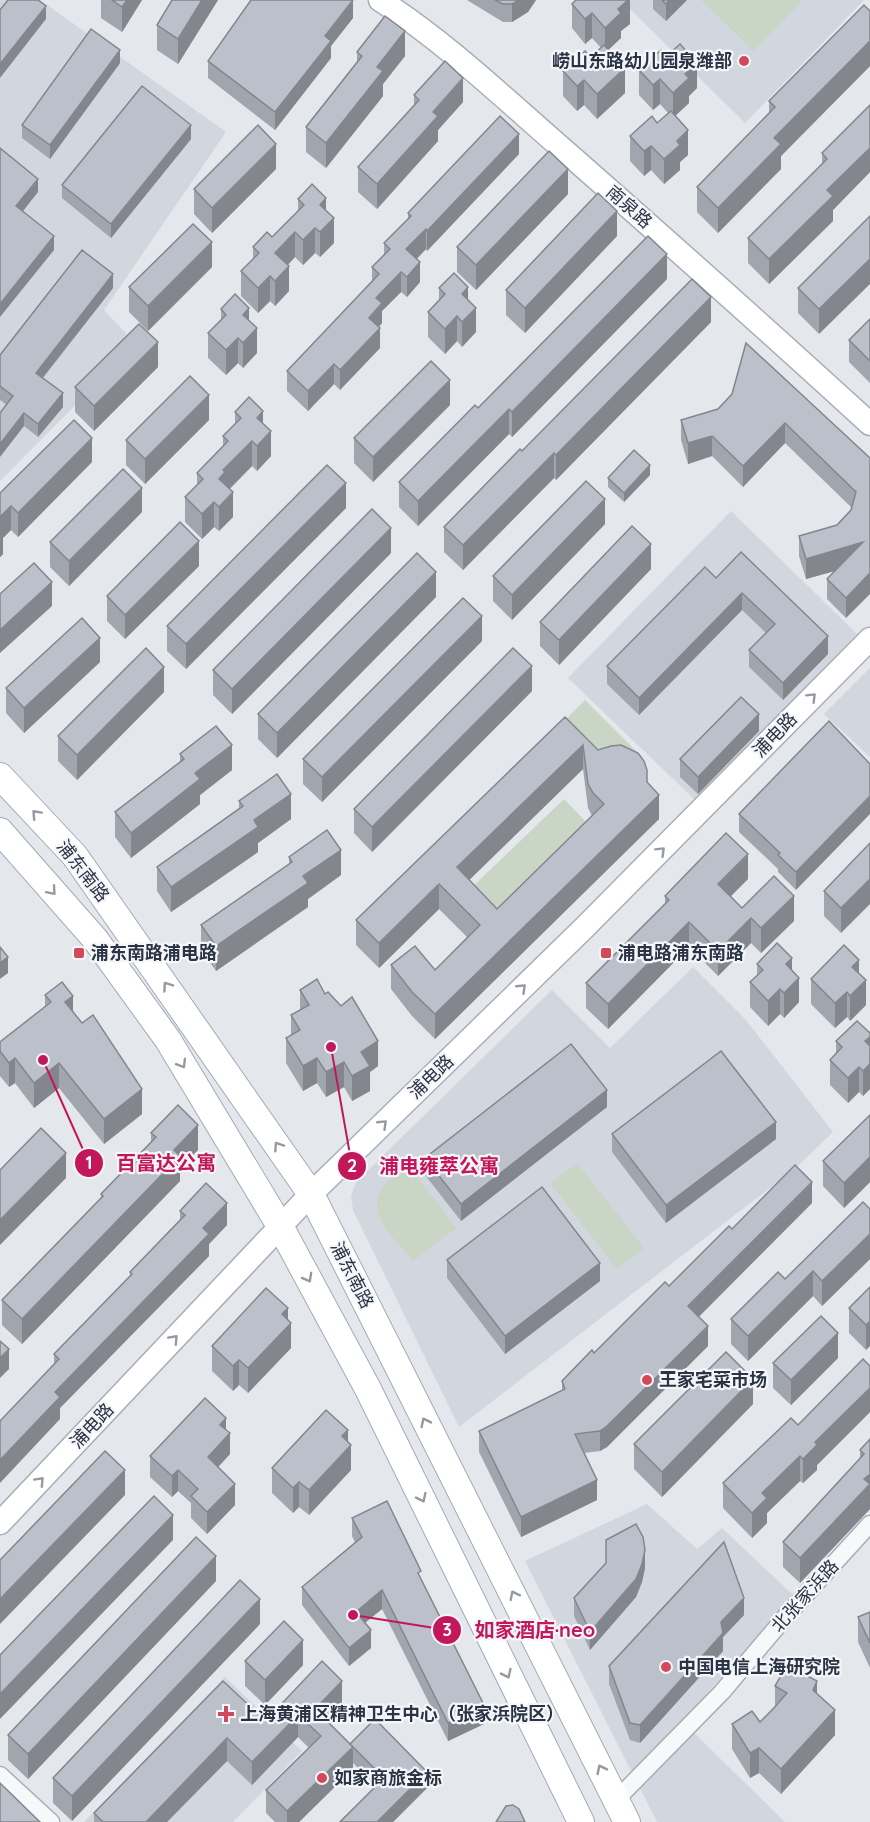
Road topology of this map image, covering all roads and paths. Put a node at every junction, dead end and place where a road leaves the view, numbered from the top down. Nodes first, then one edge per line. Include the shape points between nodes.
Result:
1 (380, 0) edge
2 (870, 424) edge
3 (870, 639) edge
4 (0, 776) edge
5 (0, 831) edge
6 (311, 1194) junction
7 (280, 1226) junction
8 (0, 1523) edge
9 (870, 1524) edge
10 (0, 1775) edge
11 (622, 1811) edge
12 (51, 1822) edge
13 (581, 1822) edge

1 - 2 street, 南泉路 via 415,22 500,94
6 -> 3 street, 浦电路 via 585,927
6 -> 4 main road, 浦东南路 via 75,856
5 -> 7 main road, 浦东南路 via 95,939 168,1040
6 - 7 street, 浦电路
11 -> 6 main road, 浦东南路
8 -> 7 street, 浦电路
7 -> 13 main road, 浦东南路 via 368,1389
9 - 11 street, 北张家浜路 via 787,1615
10 - 12 street

